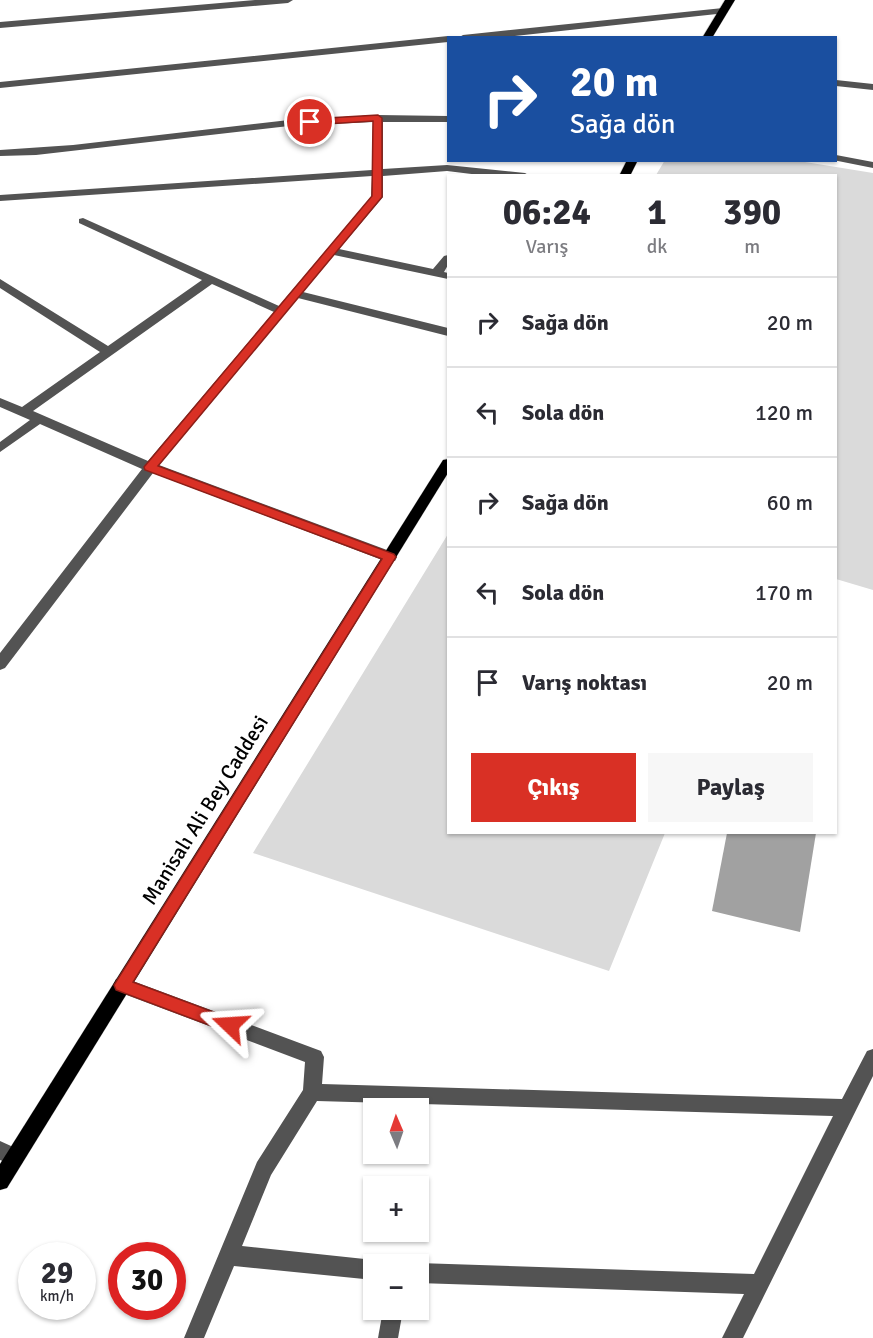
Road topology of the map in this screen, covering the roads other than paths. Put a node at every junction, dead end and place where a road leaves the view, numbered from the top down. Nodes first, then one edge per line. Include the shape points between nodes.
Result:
1 (288, 0) edge
2 (730, 0) edge
3 (723, 11) junction
4 (0, 25) edge
5 (483, 36) edge
6 (708, 36) edge
7 (447, 39) edge
8 (837, 83) edge
9 (0, 85) edge
10 (873, 87) edge
11 (378, 118) junction
12 (447, 119) edge
13 (0, 153) edge
14 (837, 158) edge
15 (873, 165) edge
16 (377, 173) junction
17 (506, 174) edge
18 (0, 198) edge
19 (83, 221) dead end
20 (332, 251) junction
21 (447, 261) edge
22 (442, 275) edge
23 (212, 279) junction
24 (0, 284) edge
25 (295, 294) junction
26 (281, 311) junction
27 (447, 332) edge
28 (108, 351) junction
29 (0, 402) edge
30 (22, 413) junction
31 (38, 420) junction
32 (0, 448) edge
33 (447, 465) edge
34 (150, 467) junction
35 (390, 557) junction
36 (0, 664) edge
37 (122, 985) junction
38 (873, 1057) edge
39 (312, 1092) junction
40 (847, 1108) junction
41 (8, 1153) edge
42 (0, 1181) edge
43 (228, 1255) junction
44 (363, 1268) edge
45 (429, 1273) edge
46 (761, 1284) junction
47 (391, 1320) edge
48 (194, 1338) edge
49 (388, 1338) edge
50 (732, 1338) edge

1 - 4 street
2 - 3 main road
3 - 5 street
3 - 6 main road
7 - 9 street
8 - 10 street
11 - 12 street
11 - 13 street via 288,123 102,146
11 - 16 street
14 - 15 street
16 - 17 street via 447,168
16 - 18 street
16 - 20 street via 377,197
19 - 23 street
20 - 22 street
20 - 25 street
21 - 22 street
23 - 26 street
23 - 28 street
24 - 28 street
25 - 26 street
25 - 27 street
26 - 34 street
28 - 30 street
29 - 30 street
30 - 31 street
31 - 32 street
31 - 34 street
33 - 35 main road, Manisalı Ali Bey Caddesi
34 - 35 street
34 - 36 street
35 - 37 main road, Manisalı Ali Bey Caddesi
37 - 39 street via 315,1057
37 - 41 main road, Manisalı Ali Bey Caddesi
38 - 40 street
39 - 40 street
39 - 43 street via 264,1169
40 - 46 street
41 - 42 main road, Manisalı Ali Bey Caddesi
43 - 44 street
43 - 48 street
45 - 46 street
46 - 50 street
47 - 49 street

